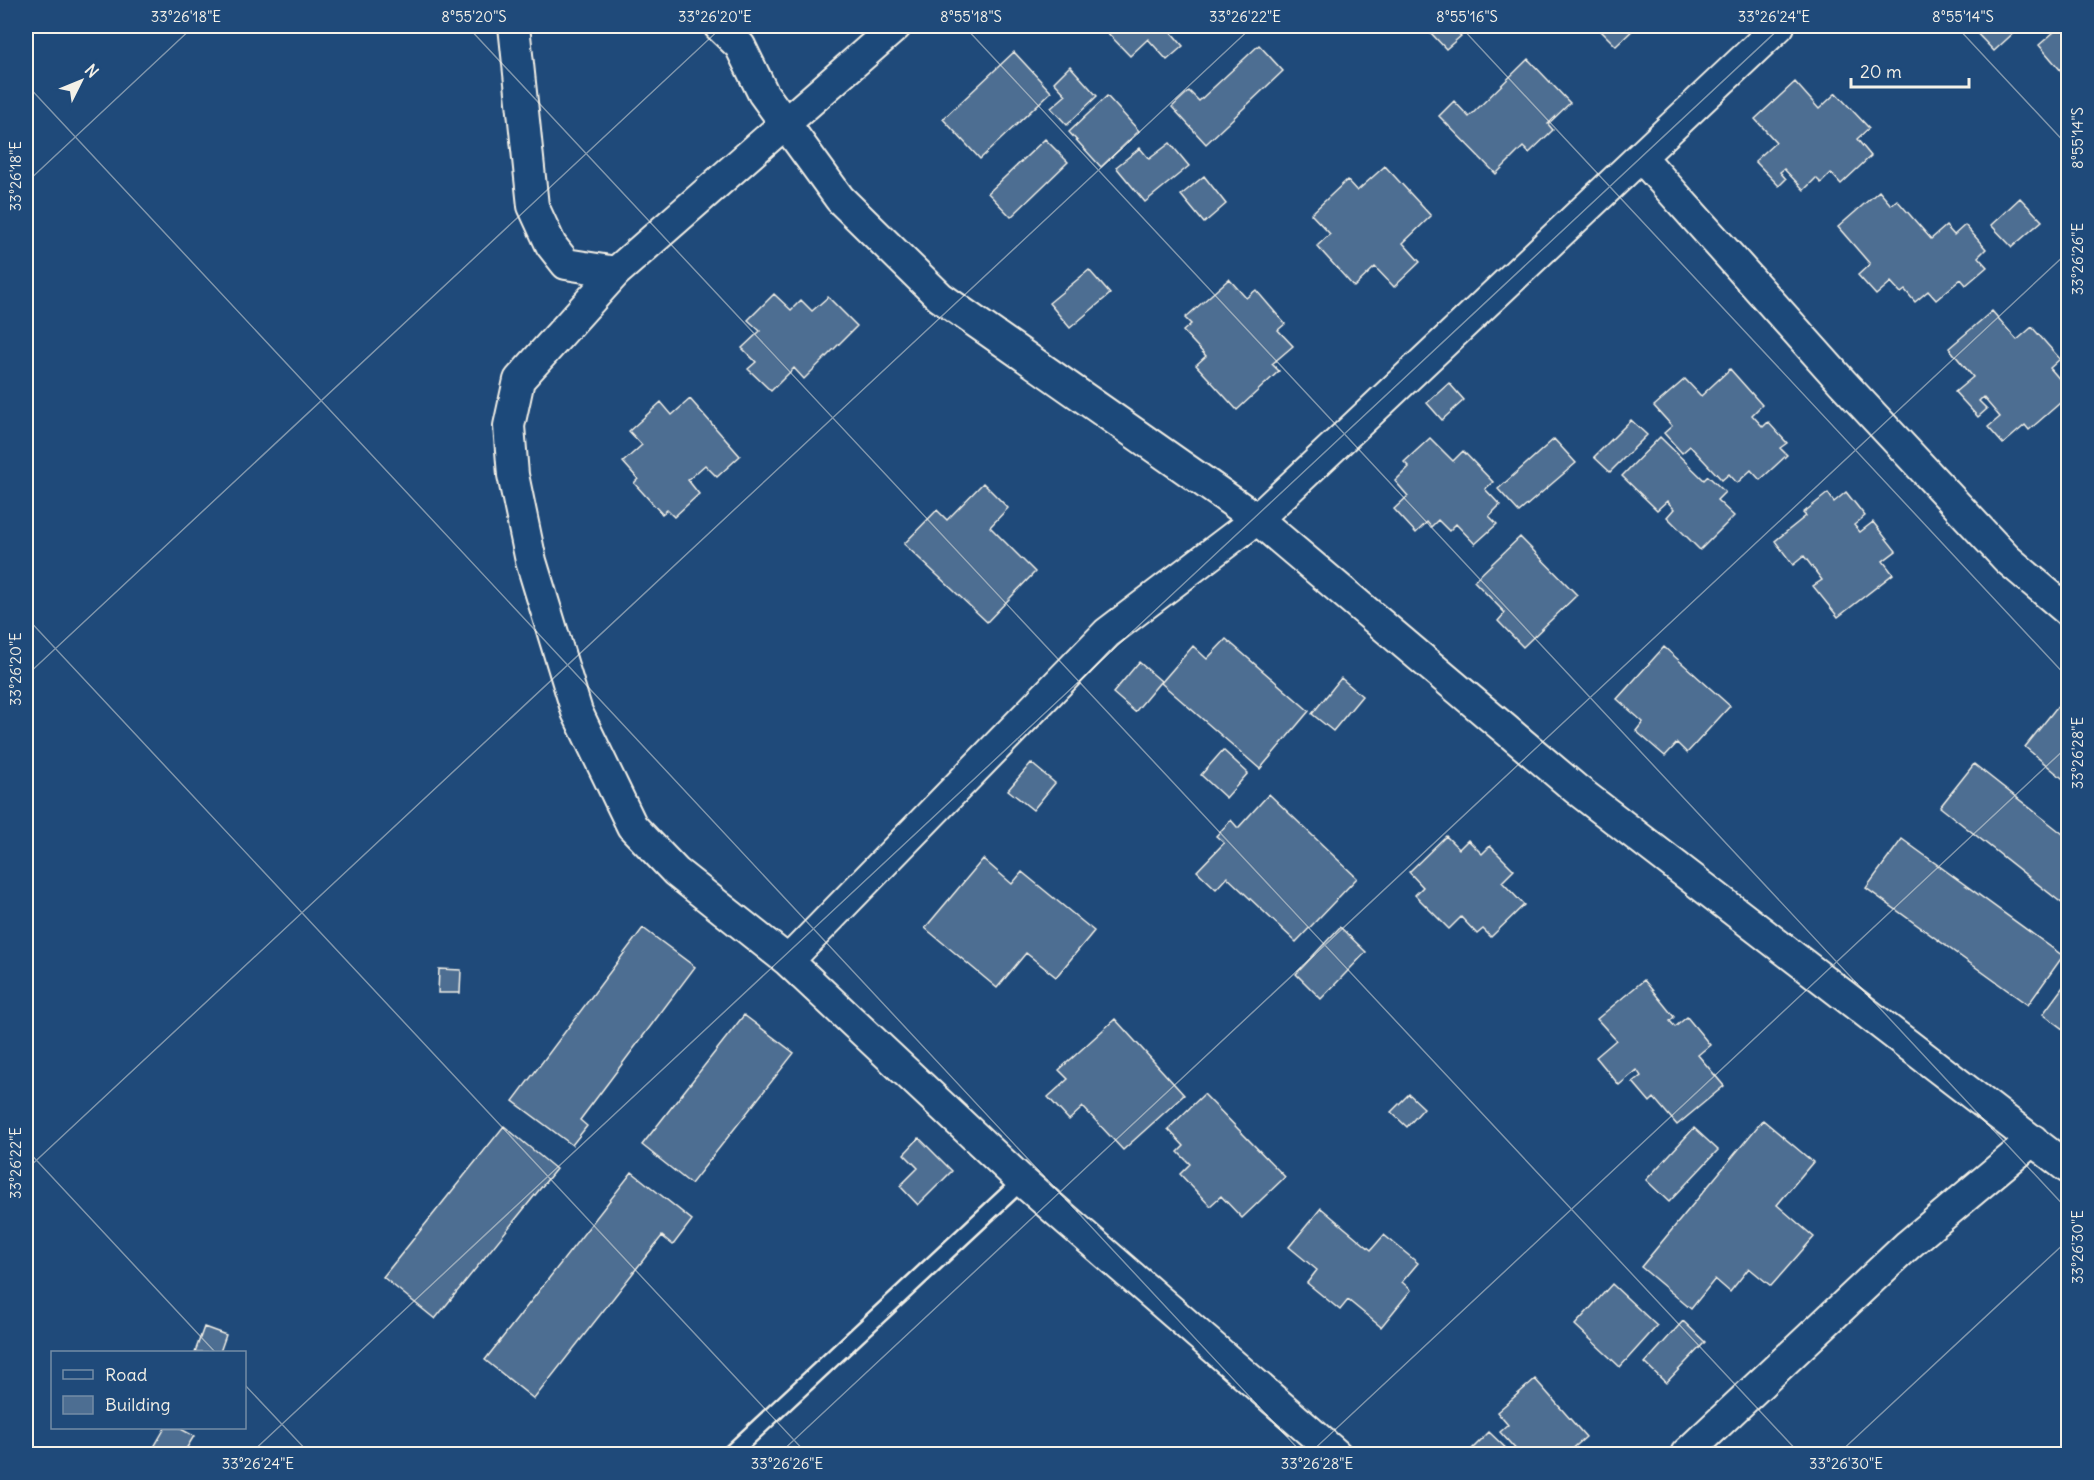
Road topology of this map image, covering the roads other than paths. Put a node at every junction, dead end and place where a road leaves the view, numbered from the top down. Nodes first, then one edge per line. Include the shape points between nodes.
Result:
1 (514, 26) edge
2 (719, 26) edge
3 (896, 26) edge
4 (1779, 26) edge
5 (784, 126) junction
6 (1641, 157) junction
7 (616, 272) junction
8 (1257, 519) junction
9 (2068, 611) edge
10 (788, 961) junction
11 (2033, 1140) junction
12 (2068, 1168) edge
13 (1022, 1181) junction
14 (730, 1455) edge
15 (1336, 1455) edge
16 (1686, 1455) edge

1 - 7 street via 533,206 551,245 566,264
2 - 5 street via 740,46
3 - 5 street
4 - 6 street
5 - 7 street
5 - 8 street via 840,199 940,297
6 - 8 street
6 - 9 street via 1999,550
7 - 10 street via 519,380 509,426 513,475 531,561 577,712 632,826 676,872
8 - 10 street via 1107,633
8 - 11 street via 1576,789
10 - 13 street
11 - 12 street
11 - 16 street via 1908,1245
13 - 14 lane
13 - 15 street

